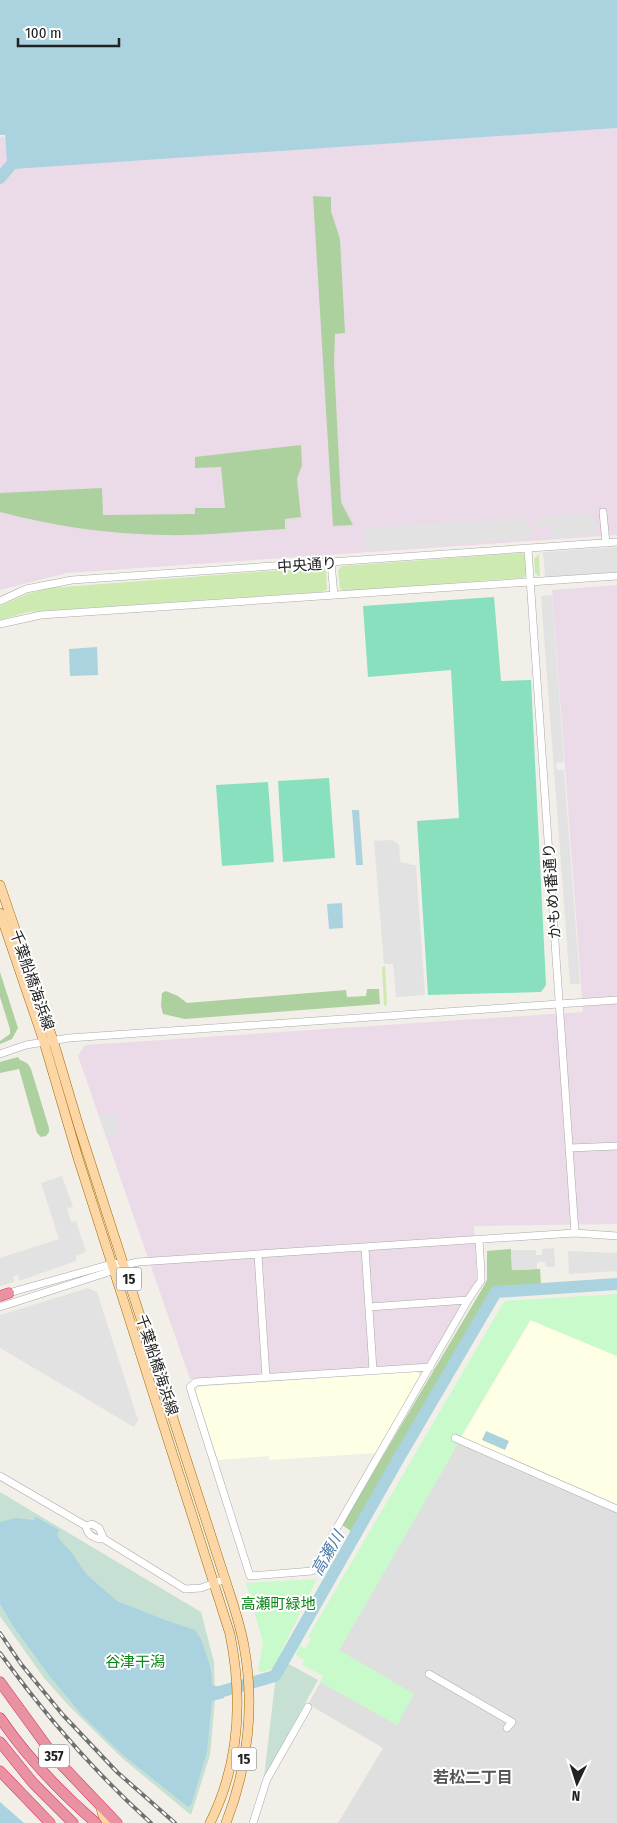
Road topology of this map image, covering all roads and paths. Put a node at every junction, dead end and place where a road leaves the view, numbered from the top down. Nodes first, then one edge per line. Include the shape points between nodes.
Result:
1 (603, 512) dead end
2 (617, 542) edge
3 (606, 543) junction
4 (528, 549) junction
5 (331, 563) junction
6 (617, 576) edge
7 (531, 582) junction
8 (334, 595) junction
9 (0, 601) edge
10 (0, 624) edge
11 (0, 885) edge
12 (0, 913) edge
13 (617, 1000) edge
14 (559, 1004) junction
15 (53, 1040) junction
16 (44, 1042) junction
17 (0, 1054) edge
18 (617, 1146) edge
19 (570, 1148) junction
20 (575, 1233) junction
21 (617, 1236) edge
22 (479, 1240) junction
23 (365, 1248) junction
24 (258, 1254) junction
25 (125, 1265) junction
26 (114, 1266) junction
27 (3, 1295) edge
28 (468, 1300) junction
29 (0, 1307) edge
30 (369, 1307) junction
31 (430, 1367) junction
32 (373, 1370) junction
33 (266, 1377) junction
34 (455, 1438) dead end
35 (0, 1476) edge
36 (617, 1508) edge
37 (86, 1526) junction
38 (104, 1540) junction
39 (225, 1579) junction
40 (213, 1584) junction
41 (430, 1674) dead end
42 (0, 1682) edge
43 (308, 1707) dead end
44 (0, 1718) edge
45 (507, 1728) dead end
46 (0, 1742) edge
47 (0, 1746) edge
48 (20, 1768) junction
49 (0, 1771) edge
50 (102, 1808) junction
51 (50, 1823) edge
52 (73, 1823) edge
53 (96, 1823) edge
54 (108, 1823) edge
55 (116, 1823) edge
56 (210, 1823) edge
57 (226, 1823) edge
58 (253, 1823) edge

1 - 3 street
2 - 3 street, 中央通り
3 - 4 street, 中央通り
4 - 5 street, 中央通り
4 - 7 street, かもめ1番通り
5 - 8 street
5 - 9 street, 中央通り via 72,580 26,589
6 - 7 street
7 - 8 street
7 - 14 street, かもめ1番通り
8 - 10 street via 41,615
11 - 15 main road, 千葉船橋海浜線 / 15
12 - 16 main road, 千葉船橋海浜線 / 15
13 - 14 street
14 - 15 street
14 - 19 street, かもめ1番通り
15 - 16 street
15 - 25 main road, 千葉船橋海浜線 / 15
16 - 17 street
16 - 26 main road, 千葉船橋海浜線 / 15
18 - 19 street
19 - 20 street, かもめ1番通り
20 - 21 street
20 - 22 street
22 - 23 street
22 - 28 street via 481,1280
23 - 24 street
23 - 30 street
24 - 25 street
24 - 33 street
25 - 26 street
25 - 39 main road, 千葉船橋海浜線 / 15
26 - 27 street
26 - 29 street
26 - 40 main road, 千葉船橋海浜線 / 15
28 - 30 street
28 - 31 street
30 - 32 street
31 - 32 street
31 - 33 street via 312,1571 250,1576 190,1387 196,1382
32 - 33 street
34 - 36 street
35 - 37 street
37 - 38 street via 89,1534
37 - 38 street via 98,1526
38 - 40 street via 185,1589
39 - 40 street
39 - 57 main road, 千葉船橋海浜線 / 15 via 244,1643 249,1711 244,1761
40 - 56 main road, 千葉船橋海浜線 / 15 via 230,1634 239,1698 231,1762
41 - 45 street via 512,1722
42 - 50 highway, 357 via 56,1759
43 - 58 street via 267,1779
44 - 53 highway via 43,1771
46 - 48 highway
47 - 48 highway
48 - 52 highway
49 - 51 highway
50 - 54 main road
50 - 55 highway, 357

